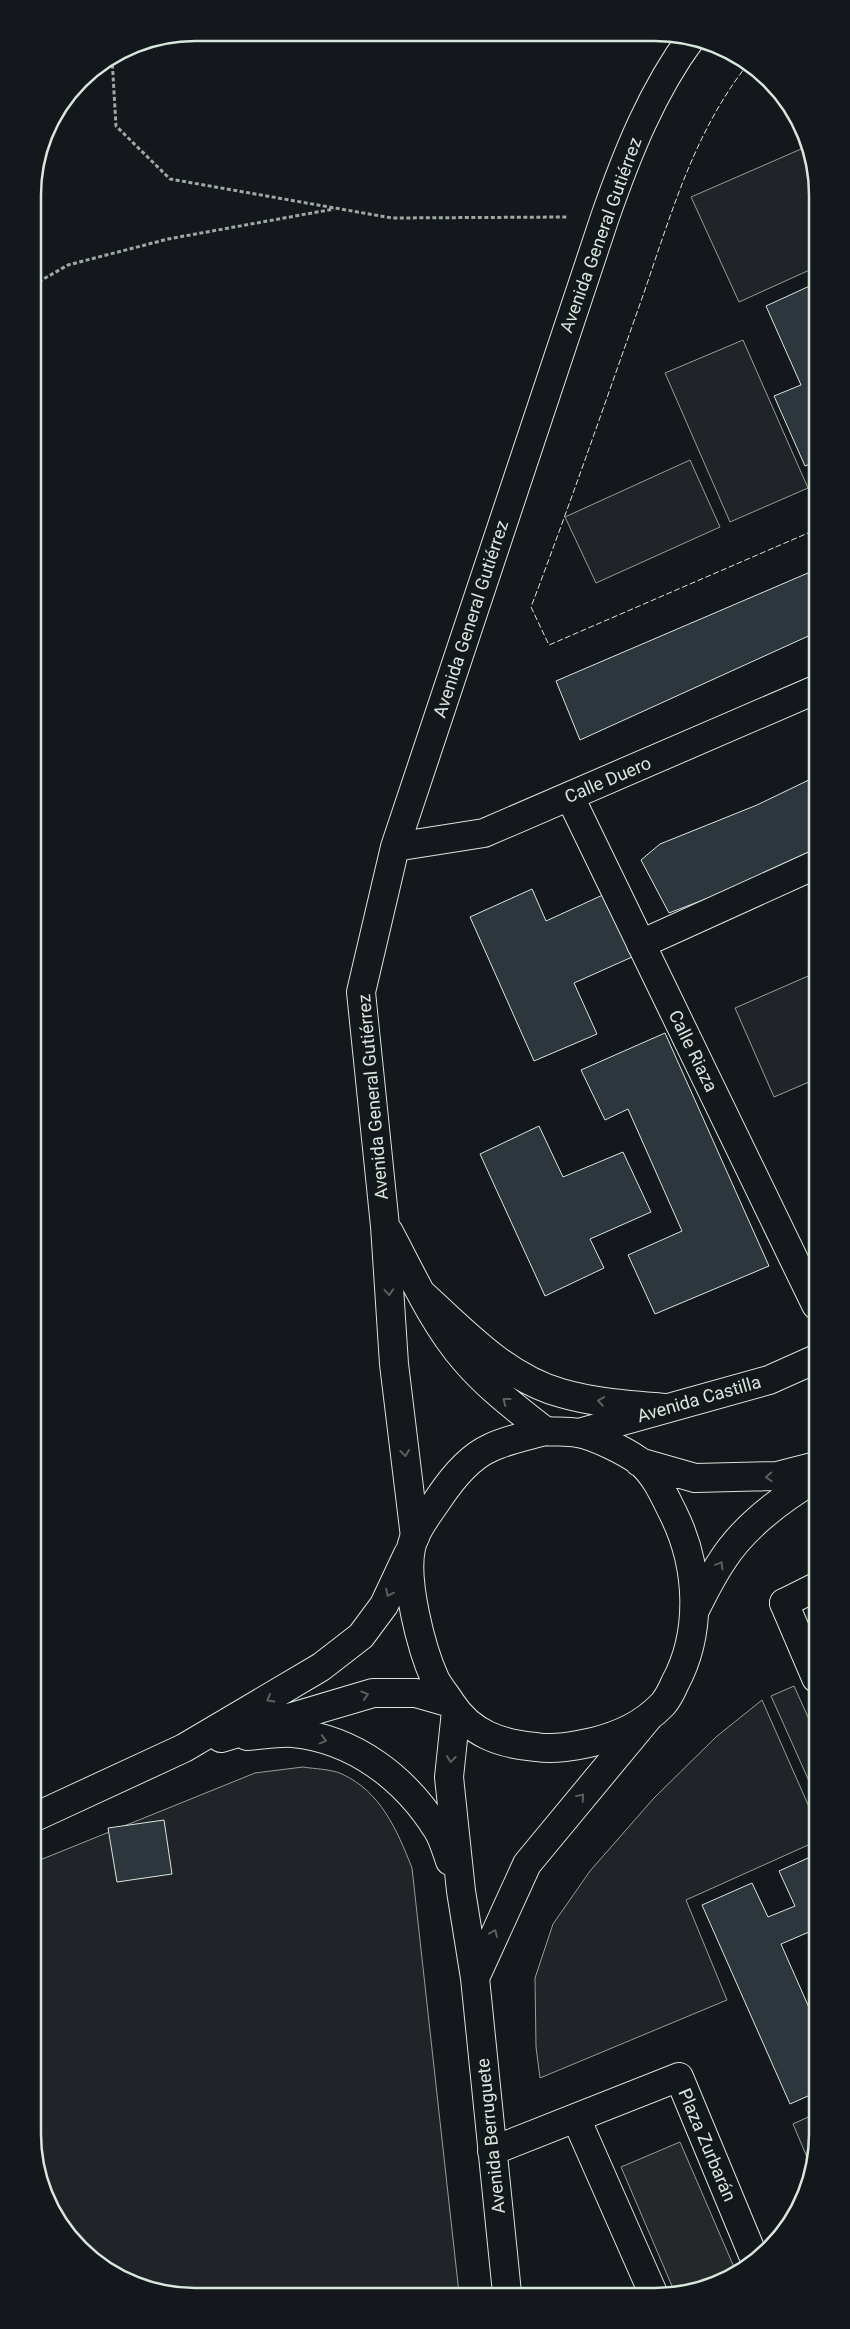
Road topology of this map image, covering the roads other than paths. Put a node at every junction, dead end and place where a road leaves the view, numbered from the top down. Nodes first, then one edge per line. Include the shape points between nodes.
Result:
1 (687, 44) edge
2 (809, 693) edge
3 (570, 797) junction
4 (395, 847) junction
5 (809, 869) edge
6 (641, 944) junction
7 (385, 1226) junction
8 (808, 1289) edge
9 (423, 1295) junction
10 (808, 1362) edge
11 (667, 1408) junction
12 (545, 1431) junction
13 (579, 1433) junction
14 (639, 1462) junction
15 (808, 1468) edge
16 (808, 1482) edge
17 (413, 1543) junction
18 (808, 1591) edge
19 (696, 1608) junction
20 (808, 1660) edge
21 (453, 1707) junction
22 (647, 1719) junction
23 (223, 1738) junction
24 (184, 1748) junction
25 (41, 1814) edge
26 (461, 1891) junction
27 (475, 1978) junction
28 (576, 2118) junction
29 (492, 2150) junction
30 (752, 2253) edge
31 (506, 2288) edge
32 (651, 2288) edge

1 - 4 street, Avenida General Gutiérrez via 628,152
2 - 3 street, Calle Duero
3 - 4 street, Calle Duero via 484,834
3 - 6 street, Calle Riaza
4 - 7 street, Avenida General Gutiérrez via 361,992
5 - 6 street
6 - 8 street, Calle Riaza
7 - 9 street, Avenida General Gutiérrez
7 -> 17 street, Avenida General Gutiérrez via 394,1364
11 -> 9 street, Avenida General Gutiérrez via 560,1393 524,1378 483,1350
12 -> 9 street, Avenida General Gutiérrez via 499,1395 464,1360
10 - 11 street, Avenida Castilla via 769,1380
11 - 13 street, Avenida Castilla
12 - 13 street
12 - 17 street via 488,1448 447,1485
13 - 14 street via 614,1447
15 -> 14 street via 777,1476 695,1478
14 - 19 street via 656,1480 680,1526 690,1560
19 -> 16 street via 723,1559 753,1525 787,1495
17 - 21 street, Avenida General Gutiérrez via 411,1578 417,1623 436,1680
17 -> 24 street via 384,1605 361,1636 322,1668
18 - 20 street via 784,1603
19 - 22 street via 682,1671 665,1702
21 - 22 street via 465,1721 487,1737 516,1745 546,1748 576,1746 603,1739 628,1731
23 -> 21 street via 373,1693 416,1693
21 -> 26 street, Avenida Berruguete via 449,1777
27 -> 22 street via 527,1864
23 - 24 street
23 -> 26 street via 292,1733 333,1743 382,1766 408,1790 438,1830
24 - 25 street
26 - 27 street, Avenida Berruguete
27 - 29 street, Avenida Berruguete
28 - 29 street, Plaza Zurbarán
28 - 30 street, Plaza Zurbarán via 679,2077
28 - 32 street
29 - 31 street, Avenida Berruguete

